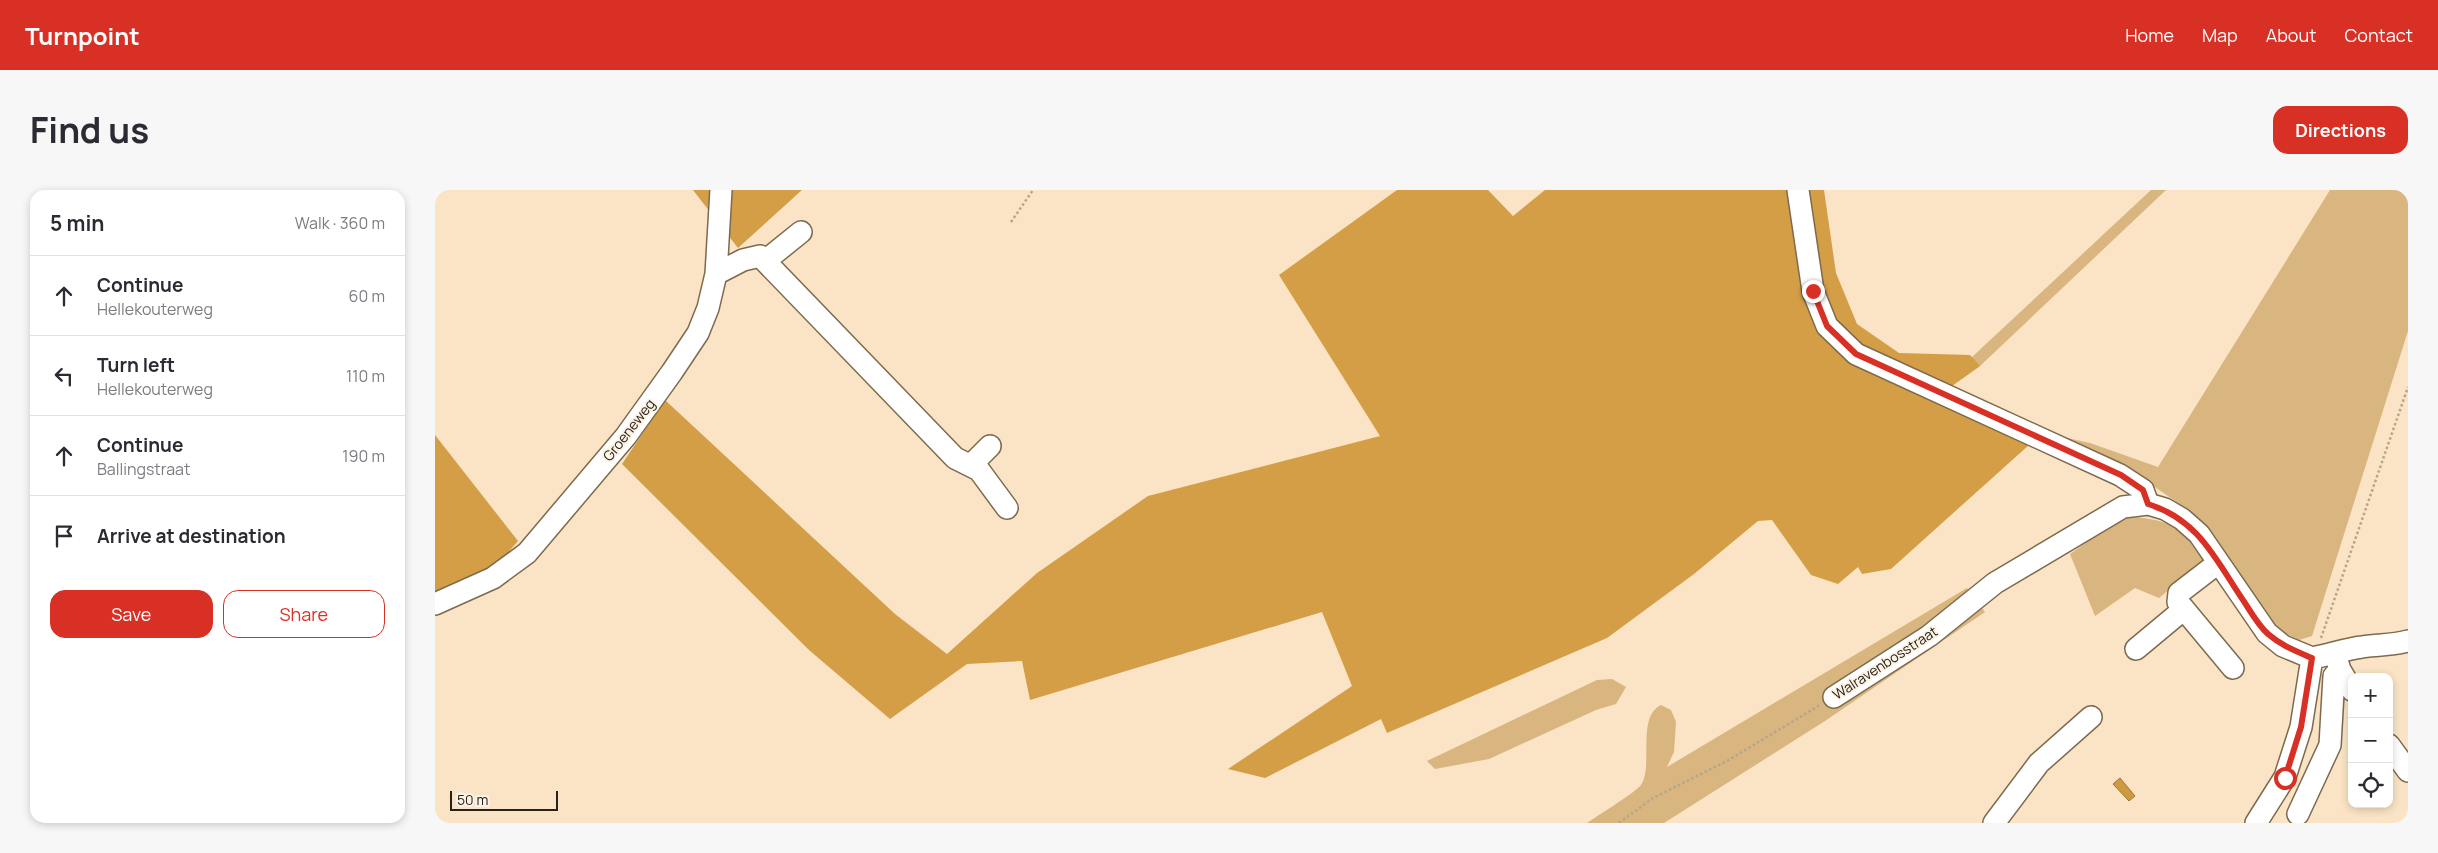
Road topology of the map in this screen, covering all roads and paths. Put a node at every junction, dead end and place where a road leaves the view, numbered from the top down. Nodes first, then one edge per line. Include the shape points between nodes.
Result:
1 (721, 190) edge
2 (1033, 190) edge
3 (1798, 190) edge
4 (1011, 222) dead end
5 (801, 232) dead end
6 (765, 261) junction
7 (716, 274) junction
8 (2408, 387) edge
9 (990, 446) dead end
10 (971, 465) junction
11 (2148, 504) junction
12 (1007, 508) dead end
13 (2217, 563) junction
14 (435, 604) edge
15 (2184, 609) junction
16 (2408, 641) edge
17 (2136, 649) dead end
18 (2312, 658) junction
19 (2338, 662) junction
20 (2233, 668) dead end
21 (2348, 682) edge
22 (1834, 696) joint
23 (2091, 718) dead end
24 (2393, 750) edge
25 (2408, 771) edge
26 (2298, 814) dead end
27 (1619, 823) edge
28 (1994, 823) edge
29 (2256, 823) edge

1 - 7 street, Groeneweg
2 - 4 path
3 - 11 street via 1813,291 1827,326 1856,354 2121,475 2143,490
5 - 6 street
6 - 7 street via 760,256 743,260
6 - 10 street via 955,458
7 - 14 street, Groeneweg via 708,308 697,333 626,436 533,545 511,566 493,578
8 - 18 path
9 - 10 street
10 - 12 street via 979,470
11 - 13 street via 2182,519 2199,534
11 - 22 street, Walravenbosstraat via 2123,507 1995,583 1929,636
13 - 15 street via 2179,593 2178,602
13 - 18 street via 2267,633 2283,646
15 - 17 street
15 - 20 street
16 - 19 street via 2362,647
18 - 19 street
18 - 29 street via 2301,727 2285,778
19 - 21 street
19 - 26 street via 2334,676 2330,745
22 - 27 path, Walravenbosstraat via 1727,761 1653,798
23 - 28 street via 2039,763
24 - 25 street

